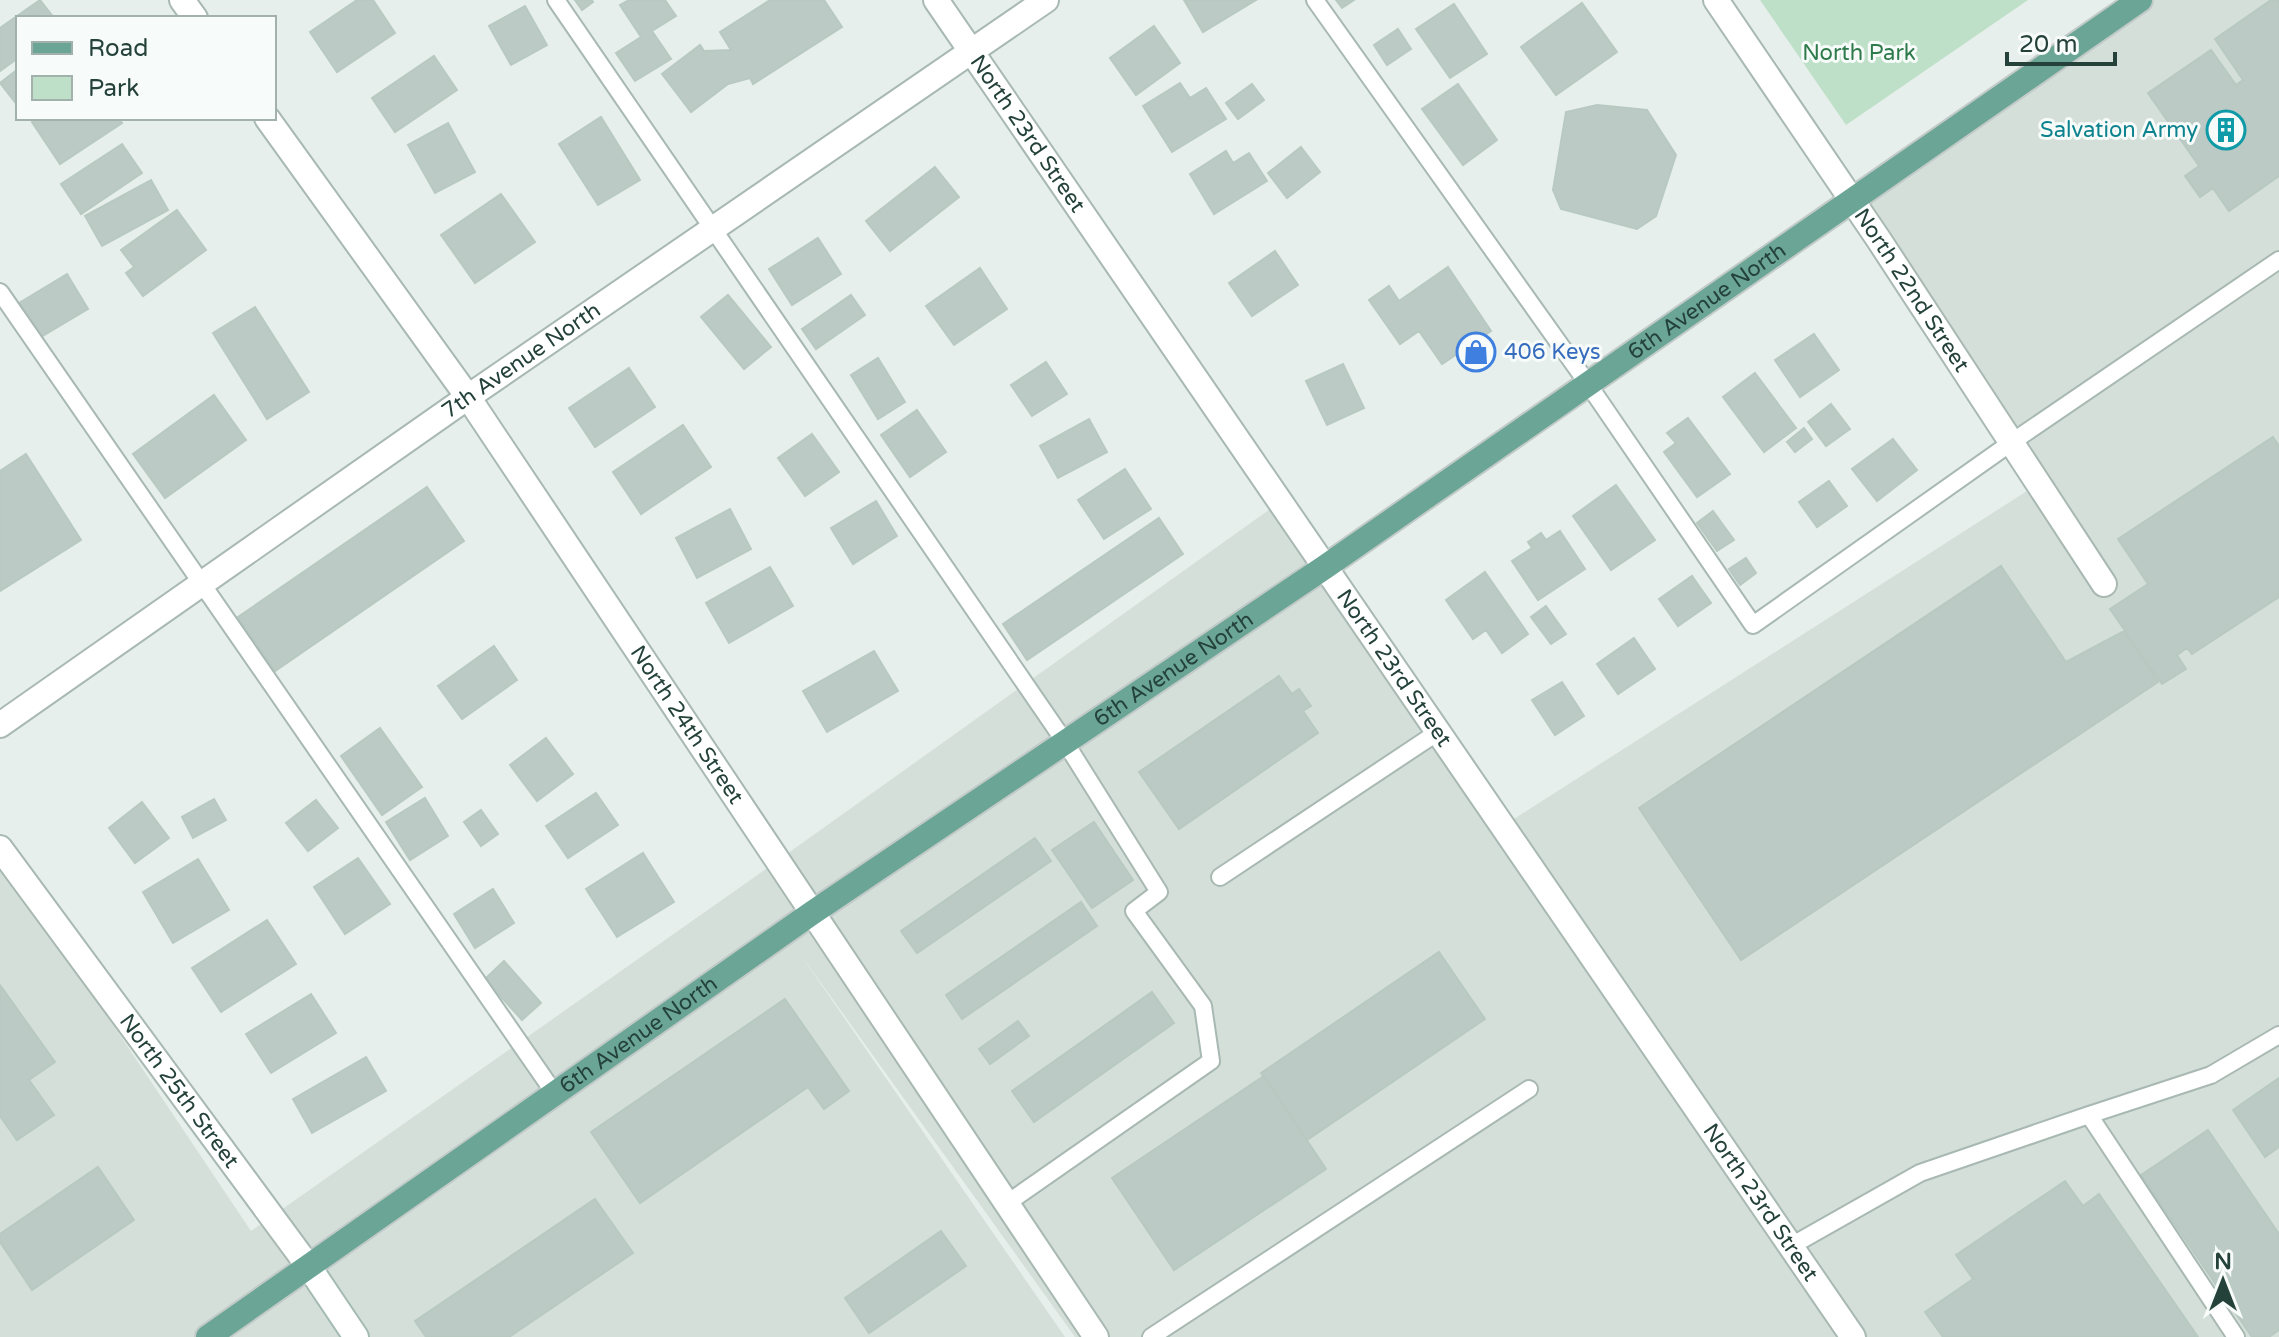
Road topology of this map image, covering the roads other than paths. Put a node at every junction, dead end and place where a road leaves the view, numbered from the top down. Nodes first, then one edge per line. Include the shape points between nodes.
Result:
1 (556, 0) edge
2 (936, 0) edge
3 (1046, 0) edge
4 (1315, 0) edge
5 (1716, 0) edge
6 (2140, 0) edge
7 (970, 50) junction
8 (268, 120) edge
9 (1852, 199) junction
10 (712, 229) junction
11 (2279, 260) edge
12 (0, 292) edge
13 (1588, 384) junction
14 (468, 397) junction
15 (2012, 442) junction
16 (1325, 567) junction
17 (201, 583) junction
18 (2104, 584) dead end
19 (0, 725) edge
20 (1438, 732) junction
21 (1065, 742) junction
22 (0, 848) edge
23 (1220, 877) dead end
24 (812, 913) junction
25 (2279, 1035) edge
26 (1529, 1089) dead end
27 (555, 1094) junction
28 (2089, 1115) junction
29 (1006, 1204) junction
30 (1791, 1246) junction
31 (309, 1267) junction
32 (208, 1337) edge
33 (356, 1337) edge
34 (1096, 1337) edge
35 (1151, 1337) edge
36 (1853, 1337) edge
37 (2236, 1337) edge

1 - 10 lane
2 - 7 street, North 23rd Street
3 - 7 street, 7th Avenue North
4 - 13 lane
5 - 9 street, North 22nd Street
6 - 9 main road, 6th Avenue North
7 - 10 street, 7th Avenue North
7 - 16 street, North 23rd Street
8 - 14 street, North 24th Street
9 - 13 main road, 6th Avenue North
9 - 15 street, North 22nd Street
10 - 14 street, 7th Avenue North
10 - 21 lane
11 - 15 lane
12 - 17 lane
13 - 15 lane via 1753,625
13 - 16 main road, 6th Avenue North
14 - 17 street, 7th Avenue North
14 - 24 street, North 24th Street
15 - 18 street, North 22nd Street
16 - 20 street, North 23rd Street
16 - 21 main road, 6th Avenue North
17 - 19 street, 7th Avenue North
17 - 27 lane
20 - 23 lane
20 - 30 street, North 23rd Street
21 - 24 main road, 6th Avenue North
21 - 29 lane via 1159,892 1134,911 1203,1006 1211,1061
22 - 31 street, North 25th Street
24 - 27 main road, 6th Avenue North
24 - 29 street, North 24th Street
25 - 28 lane via 2211,1075
26 - 35 lane
27 - 31 main road, 6th Avenue North
28 - 30 lane via 1920,1173
28 - 37 lane
29 - 34 street, North 24th Street
30 - 36 street, North 23rd Street
31 - 32 main road, 6th Avenue North
31 - 33 street, North 25th Street

